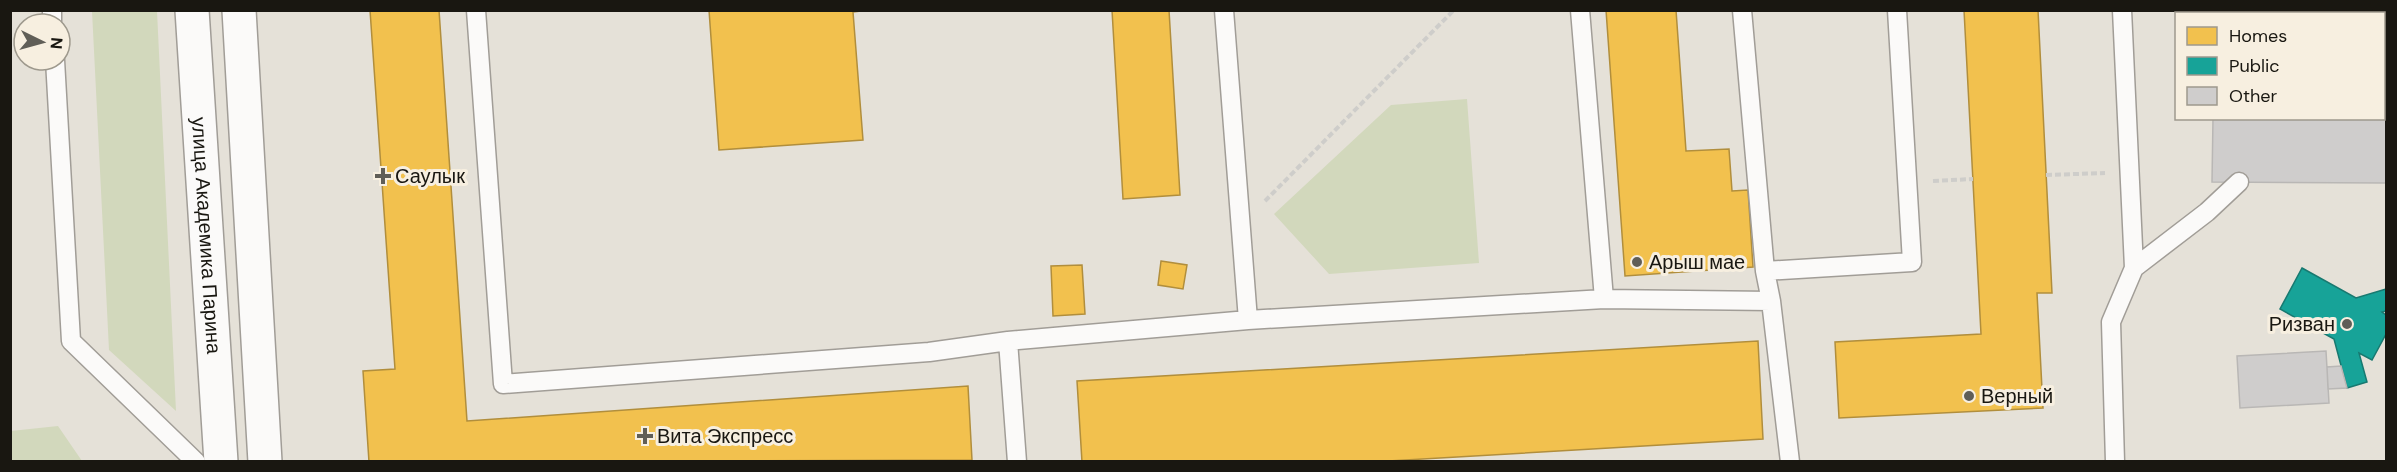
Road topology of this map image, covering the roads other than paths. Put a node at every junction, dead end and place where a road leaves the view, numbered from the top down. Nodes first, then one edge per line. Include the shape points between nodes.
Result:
1 (192, 10) edge
2 (239, 10) edge
3 (476, 10) edge
4 (1224, 10) edge
5 (1580, 10) edge
6 (1742, 10) edge
7 (1898, 10) edge
8 (2122, 10) edge
9 (56, 72) edge
10 (2239, 182) dead end
11 (2134, 268) junction
12 (1765, 271) junction
13 (1604, 299) junction
14 (1771, 301) junction
15 (1248, 320) junction
16 (1008, 341) junction
17 (196, 462) edge
18 (221, 462) edge
19 (265, 462) edge
20 (1017, 462) edge
21 (1790, 462) edge
22 (2115, 462) edge

1 - 18 main road, улица Академика Парина
2 - 19 main road
3 - 16 lane via 503,384 929,352
4 - 15 lane
5 - 13 lane
6 - 12 lane
7 - 12 lane via 1912,262
8 - 11 lane
9 - 17 lane via 71,340
10 - 11 lane
11 - 22 lane via 2110,322
12 - 14 lane
13 - 14 lane
13 - 15 lane
14 - 21 lane
15 - 16 lane
16 - 20 lane

